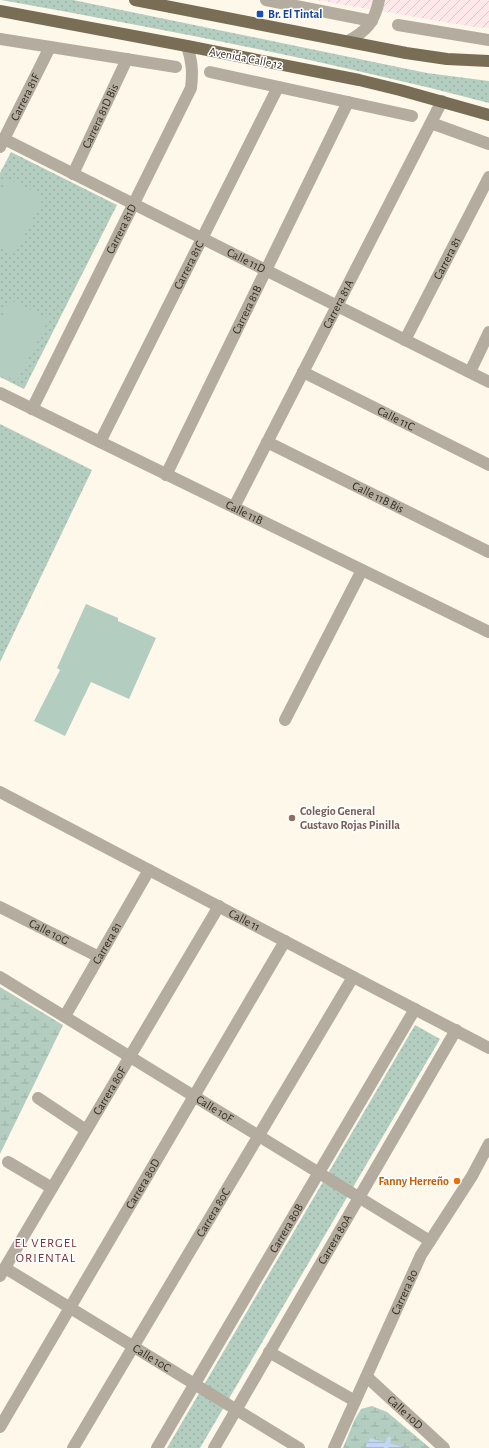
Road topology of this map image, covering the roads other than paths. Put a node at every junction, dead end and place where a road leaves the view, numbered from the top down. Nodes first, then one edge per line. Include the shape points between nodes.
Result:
1 (135, 0) edge
2 (266, 0) edge
3 (379, 0) edge
4 (0, 11) edge
5 (372, 21) junction
6 (398, 25) dead end
7 (0, 39) edge
8 (489, 40) edge
9 (348, 41) junction
10 (187, 46) junction
11 (50, 47) junction
12 (128, 59) junction
13 (489, 61) edge
14 (176, 67) dead end
15 (210, 72) dead end
16 (278, 87) junction
17 (442, 101) junction
18 (348, 102) junction
19 (489, 115) edge
20 (412, 116) dead end
21 (431, 123) junction
22 (2, 143) edge
23 (489, 144) edge
24 (73, 174) junction
25 (489, 177) edge
26 (133, 204) junction
27 (202, 238) junction
28 (266, 270) junction
29 (337, 306) junction
30 (489, 332) edge
31 (405, 340) junction
32 (303, 372) junction
33 (470, 372) junction
34 (489, 382) edge
35 (0, 393) edge
36 (32, 409) junction
37 (100, 442) junction
38 (267, 442) junction
39 (489, 465) edge
40 (166, 475) junction
41 (234, 507) junction
42 (489, 552) edge
43 (362, 570) junction
44 (489, 632) edge
45 (285, 720) dead end
46 (0, 792) edge
47 (149, 870) junction
48 (218, 906) junction
49 (0, 907) edge
50 (285, 941) junction
51 (99, 956) junction
52 (0, 977) edge
53 (353, 977) junction
54 (415, 1009) junction
55 (64, 1016) junction
56 (456, 1030) junction
57 (489, 1048) edge
58 (130, 1056) junction
59 (194, 1096) junction
60 (38, 1098) dead end
61 (86, 1130) junction
62 (259, 1135) junction
63 (489, 1144) edge
64 (8, 1162) dead end
65 (319, 1172) junction
66 (52, 1188) junction
67 (359, 1197) junction
68 (430, 1241) junction
69 (2, 1272) edge
70 (70, 1308) junction
71 (134, 1346) junction
72 (269, 1352) junction
73 (367, 1377) junction
74 (195, 1384) junction
75 (355, 1401) junction
76 (236, 1409) junction
77 (0, 1427) edge
78 (73, 1448) edge
79 (157, 1448) edge
80 (214, 1448) edge
81 (299, 1448) edge
82 (334, 1448) edge
83 (444, 1448) edge

1 - 9 main road
2 - 5 street
3 - 5 street
4 - 10 main road, Avenida Calle 12
5 - 9 street via 359,35
6 - 8 street
7 - 11 street
9 - 13 main road via 430,57
10 - 17 main road, Avenida Calle 12 via 359,80
10 - 26 street, Carrera 81D via 192,60 191,88
11 - 12 street
11 - 22 street, Carrera 81F
12 - 14 street
12 - 24 street, Carrera 81D Bis
15 - 16 street
16 - 18 street
16 - 27 street, Carrera 81C
17 - 19 main road, Avenida Calle 12
17 - 21 street, Carrera 81A
18 - 20 street
18 - 28 street, Carrera 81B
21 - 23 street
21 - 29 street, Carrera 81A
22 - 24 street, Calle 11D
24 - 26 street, Calle 11D
25 - 31 street, Carrera 81
26 - 27 street, Calle 11D
26 - 36 street, Carrera 81D
27 - 28 street, Calle 11D
27 - 37 street, Carrera 81C
28 - 29 street, Calle 11D
28 - 40 street, Carrera 81B
29 - 31 street, Calle 11D
29 - 32 street, Carrera 81A
30 - 33 street
31 - 33 street, Calle 11D
32 - 38 street, Carrera 81A
32 - 39 street, Calle 11C
33 - 34 street, Calle 11D
35 - 36 street, Calle 11B
36 - 37 street, Calle 11B
37 - 40 street, Calle 11B
38 - 41 street, Carrera 81A
38 - 42 street, Calle 11B Bis
40 - 41 street, Calle 11B
41 - 43 street, Calle 11B
43 - 44 street, Calle 11B
43 - 45 street
46 - 47 street, Calle 11
47 - 48 street, Calle 11
47 - 51 street, Carrera 81
48 - 50 street, Calle 11
48 - 58 street, Carrera 80F
49 - 51 street, Calle 10G
50 - 53 street, Calle 11
50 - 59 street, Carrera 80D
51 - 55 street, Carrera 81
52 - 55 street, Calle 10F
53 - 54 street, Calle 11
53 - 62 street, Carrera 80C
54 - 56 street, Calle 11
54 - 65 street, Carrera 80B
55 - 58 street, Calle 10F
56 - 57 street, Calle 11
56 - 67 street, Carrera 80A
58 - 59 street, Calle 10F
58 - 61 street, Carrera 80F
59 - 62 street, Calle 10F
59 - 70 street, Carrera 80D
60 - 61 street
61 - 66 street, Carrera 80F
62 - 65 street, Calle 10F
62 - 71 street, Carrera 80C
63 - 68 street, Carrera 80 via 472,1176
64 - 66 street
65 - 67 street, Calle 10F
65 - 74 street, Carrera 80B
66 - 69 street, Carrera 80F
67 - 68 street, Calle 10F
67 - 72 street, Carrera 80A
68 - 73 street, Carrera 80 via 412,1272
69 - 70 street, Calle 10C
70 - 71 street, Calle 10C
70 - 77 street, Carrera 80D
71 - 74 street, Calle 10C
71 - 78 street, Carrera 80C
72 - 75 street
72 - 76 street, Carrera 80A
73 - 75 street, Carrera 80
73 - 83 street, Calle 10D
74 - 76 street, Calle 10C
74 - 79 street, Carrera 80B
75 - 82 street, Carrera 80
76 - 80 street, Carrera 80A
76 - 81 street, Calle 10C

